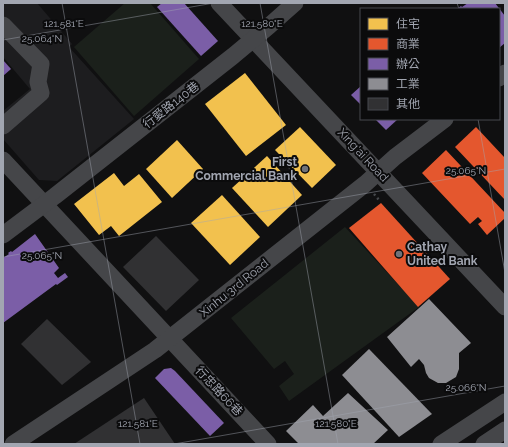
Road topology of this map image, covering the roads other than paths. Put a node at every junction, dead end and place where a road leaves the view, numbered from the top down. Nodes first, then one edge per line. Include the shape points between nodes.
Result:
1 (220, 3) edge
2 (294, 3) edge
3 (3, 26) edge
4 (254, 39) junction
5 (444, 120) edge
6 (3, 126) edge
7 (3, 160) edge
8 (379, 172) junction
9 (44, 204) junction
10 (3, 234) edge
11 (505, 307) edge
12 (170, 338) junction
13 (505, 402) edge
14 (505, 430) edge
15 (13, 444) edge
16 (268, 444) edge
17 (441, 444) edge
18 (484, 444) edge

1 - 4 street, Xing'ai Road
2 - 4 street, 行愛路140巷
3 - 6 street via 41,64 38,82 41,93
4 - 8 street, Xing'ai Road
4 - 9 street, 行愛路140巷
5 - 8 street, Xinhu 3rd Road
7 - 9 street, 行忠路66巷
8 - 11 street, Xing'ai Road
8 - 12 street, Xinhu 3rd Road
9 - 10 street, 行愛路140巷
9 - 12 street, 行忠路66巷
12 - 15 street, Xinhu 3rd Road
12 - 16 street, 行忠路66巷
13 - 17 street
14 - 18 street

